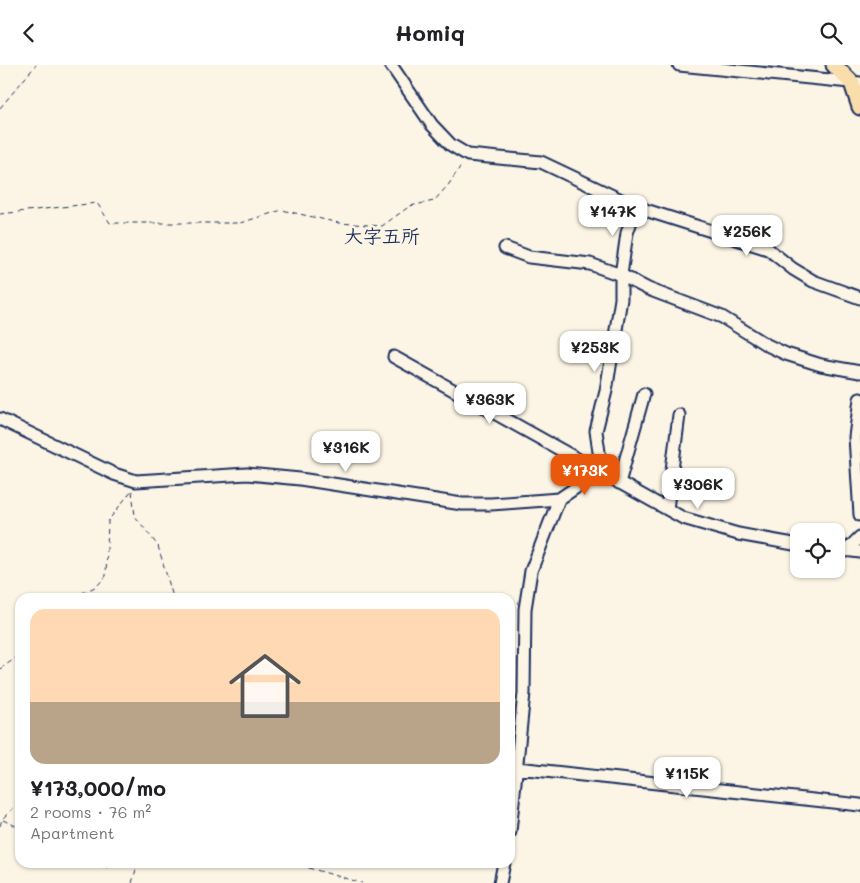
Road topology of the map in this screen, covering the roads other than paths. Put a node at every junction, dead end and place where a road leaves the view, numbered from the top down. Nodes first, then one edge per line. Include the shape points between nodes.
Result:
1 (391, 65) edge
2 (679, 65) edge
3 (834, 65) edge
4 (856, 83) edge
5 (860, 107) edge
6 (636, 207) junction
7 (505, 248) dead end
8 (621, 275) junction
9 (860, 298) edge
10 (394, 357) dead end
11 (860, 372) edge
12 (644, 394) dead end
13 (860, 399) edge
14 (679, 415) dead end
15 (0, 419) edge
16 (599, 472) junction
17 (619, 483) junction
18 (559, 499) junction
19 (667, 509) junction
20 (860, 515) edge
21 (860, 537) edge
22 (790, 543) edge
23 (845, 547) edge
24 (845, 550) edge
25 (860, 551) edge
26 (517, 768) junction
27 (515, 786) edge
28 (860, 805) edge
29 (503, 868) edge
30 (500, 883) edge

1 - 6 street via 432,125 451,145 468,155 541,163
2 - 4 street
3 - 4 main road
4 - 5 main road
6 - 8 street via 627,233
6 - 9 street via 768,249 813,281
7 - 8 street via 529,257 590,264
8 - 11 street via 648,289 722,317 786,354
8 - 16 street via 621,299 596,431
10 - 16 street
12 - 17 street
13 - 20 street via 856,437
14 - 19 street
15 - 18 street via 114,474 136,481 247,474 300,479 462,505
16 - 17 street
16 - 18 street
17 - 19 street
18 - 26 street via 531,571 525,609 524,693
19 - 22 street via 698,524
21 - 23 street
24 - 25 street
26 - 27 street
26 - 28 street
29 - 30 street

